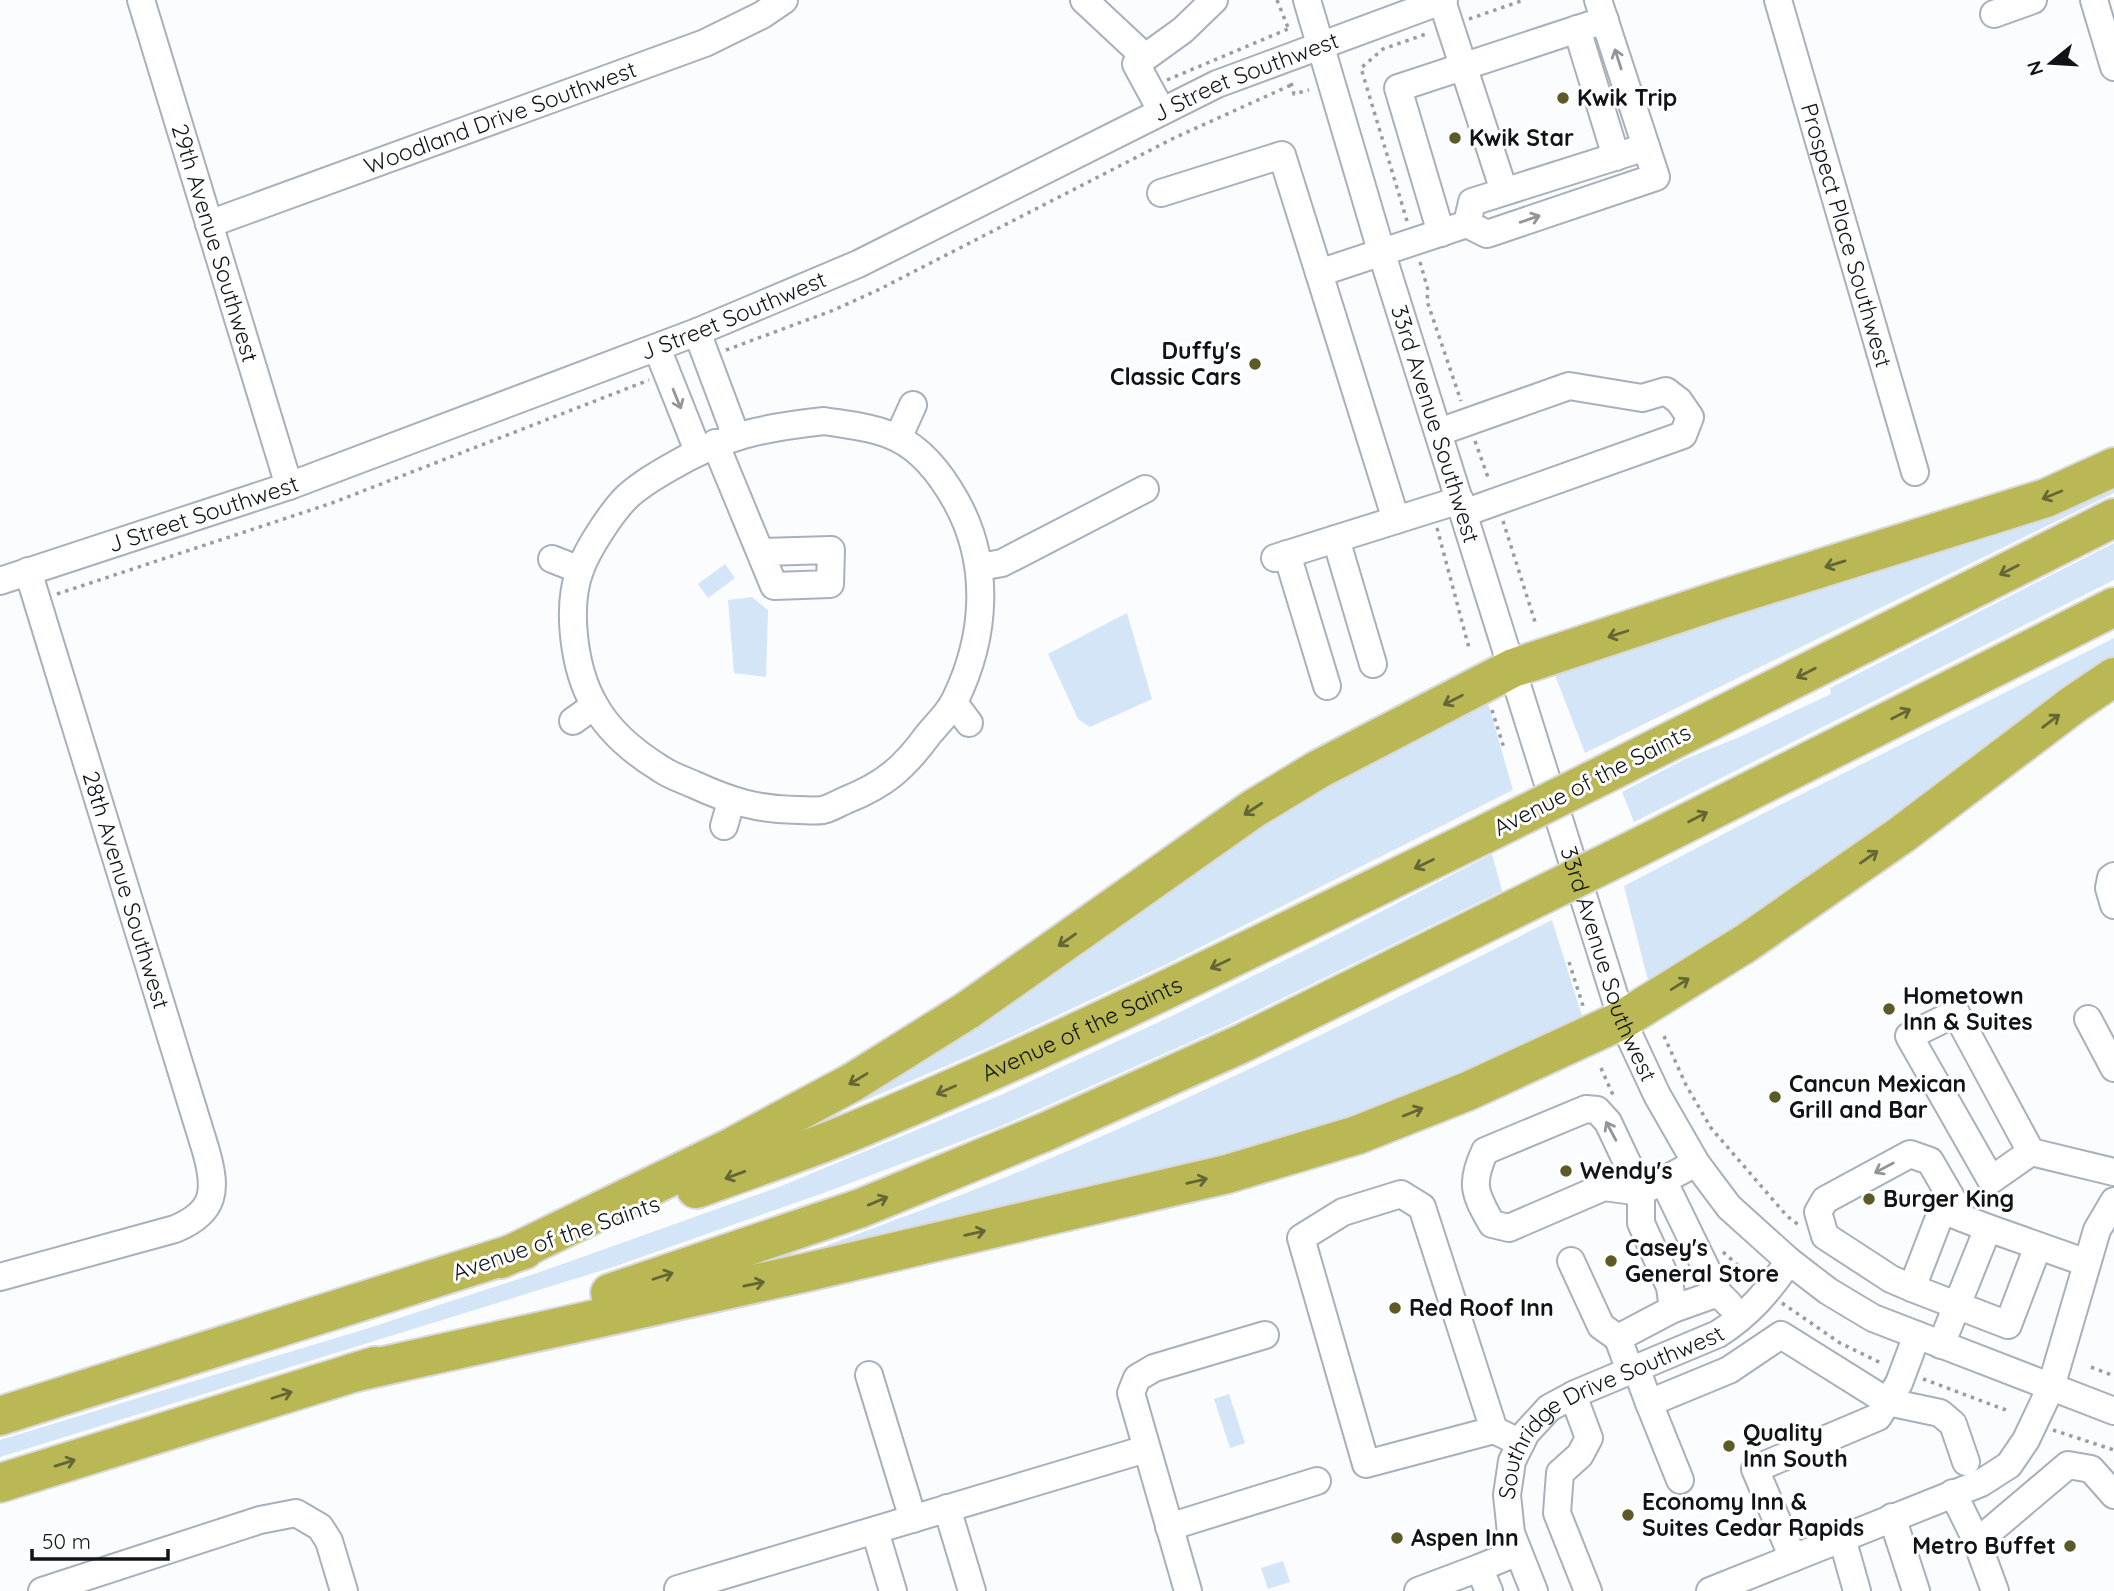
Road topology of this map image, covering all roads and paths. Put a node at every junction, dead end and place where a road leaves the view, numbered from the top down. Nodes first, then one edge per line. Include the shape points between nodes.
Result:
1 (141, 0) edge
2 (784, 0) edge
3 (1084, 0) edge
4 (1214, 0) edge
5 (1277, 0) edge
6 (1307, 0) edge
7 (1524, 0) edge
8 (1778, 0) edge
9 (2034, 0) edge
10 (2097, 1) edge
11 (1433, 2) edge
12 (1602, 10) edge
13 (1994, 14) dead end
14 (1451, 26) junction
15 (1577, 29) junction
16 (1291, 35) dead end
17 (1321, 45) junction
18 (1145, 57) junction
19 (1464, 67) junction
20 (2114, 67) edge
21 (1362, 73) junction
22 (1353, 77) dead end
23 (1293, 78) dead end
24 (1291, 85) junction
25 (1309, 90) dead end
26 (1161, 110) junction
27 (1646, 148) junction
28 (1616, 157) junction
29 (1504, 191) junction
30 (1161, 193) dead end
31 (209, 224) junction
32 (1467, 224) junction
33 (1441, 233) junction
34 (1414, 243) junction
35 (1382, 254) junction
36 (1320, 273) junction
37 (697, 332) junction
38 (657, 348) junction
39 (725, 350) dead end
40 (659, 376) dead end
41 (914, 405) dead end
42 (1468, 422) junction
43 (1439, 432) junction
44 (898, 438) junction
45 (716, 443) junction
46 (2114, 467) edge
47 (1915, 472) dead end
48 (289, 486) junction
49 (1145, 489) dead end
50 (1497, 502) junction
51 (1462, 506) junction
52 (1431, 509) junction
53 (2114, 518) edge
54 (1396, 520) junction
55 (1336, 539) junction
56 (760, 552) dead end
57 (552, 559) dead end
58 (980, 567) junction
59 (580, 569) junction
60 (28, 571) junction
61 (0, 580) edge
62 (52, 596) dead end
63 (2114, 607) edge
64 (1536, 625) dead end
65 (1469, 648) dead end
66 (1373, 664) dead end
67 (1513, 668) junction
68 (2114, 677) edge
69 (1326, 686) dead end
70 (1490, 704) dead end
71 (1504, 748) dead end
72 (2114, 876) edge
73 (2114, 905) edge
74 (1569, 962) dead end
75 (1604, 1019) junction
76 (2088, 1019) dead end
77 (2114, 1068) edge
78 (2031, 1152) junction
79 (1696, 1163) junction
80 (2114, 1172) edge
81 (1652, 1186) junction
82 (2114, 1201) edge
83 (1963, 1218) junction
84 (1988, 1228) junction
85 (2038, 1246) junction
86 (501, 1259) junction
87 (1571, 1261) dead end
88 (1789, 1261) junction
89 (2087, 1263) junction
90 (0, 1277) edge
91 (1912, 1288) junction
92 (1718, 1293) junction
93 (1957, 1306) junction
94 (1673, 1309) junction
95 (1737, 1321) junction
96 (1265, 1335) dead end
97 (1618, 1338) junction
98 (1929, 1340) junction
99 (1754, 1354) junction
100 (2091, 1367) dead end
101 (1633, 1369) junction
102 (352, 1373) junction
103 (869, 1375) dead end
104 (2114, 1376) edge
105 (2051, 1387) junction
106 (1573, 1395) junction
107 (1888, 1402) junction
108 (1649, 1403) junction
109 (2114, 1410) edge
110 (0, 1416) edge
111 (2051, 1429) dead end
112 (1494, 1430) junction
113 (1521, 1443) junction
114 (1146, 1449) junction
115 (2114, 1450) edge
116 (1966, 1462) dead end
117 (1680, 1480) dead end
118 (1317, 1481) dead end
119 (0, 1483) edge
120 (1954, 1493) junction
121 (2114, 1495) edge
122 (947, 1508) junction
123 (1892, 1517) junction
124 (913, 1518) junction
125 (1170, 1527) junction
126 (875, 1531) junction
127 (1842, 1538) junction
128 (1977, 1542) junction
129 (1518, 1552) junction
130 (1793, 1558) junction
131 (1484, 1580) edge
132 (42, 1591) edge
133 (344, 1591) edge
134 (679, 1591) edge
135 (893, 1591) edge
136 (972, 1591) edge
137 (1188, 1591) edge
138 (1418, 1591) edge
139 (1534, 1591) edge
140 (1588, 1591) edge
141 (1710, 1591) edge
142 (1857, 1591) edge
143 (1916, 1591) edge
144 (1995, 1591) edge

1 - 31 street, 29th Avenue Southwest
2 - 31 street, Woodland Drive Southwest via 705,43
3 - 18 street
4 - 18 street
5 - 16 path
6 - 17 street, 33rd Avenue Southwest
7 - 14 path
8 - 47 street, Prospect Place Southwest
9 - 13 street
10 - 20 street
11 - 14 street
11 - 17 street, J Street Southwest
12 - 15 street
27 -> 12 street
14 - 19 street
14 - 21 path via 1383,49 1361,68
15 - 19 street
15 - 28 street
17 - 26 street, J Street Southwest
17 - 35 street, 33rd Avenue Southwest
18 - 26 street via 1136,64
19 - 29 street
19 - 33 street via 1398,88
21 - 22 path
21 - 34 path
23 - 24 path
24 - 25 path via 1294,94
24 - 39 path via 1174,138 880,289
26 - 37 street, J Street Southwest via 858,264
27 - 28 street
32 -> 27 street via 1487,234 1656,177
28 - 29 street
29 - 32 street via 1472,202
30 - 36 street via 1282,155
31 - 48 street, 29th Avenue Southwest
32 - 33 street
33 - 34 street
34 - 35 street
34 - 42 path via 1427,301
35 - 36 street
35 - 43 street, 33rd Avenue Southwest
36 - 54 street
37 - 38 street, J Street Southwest
37 - 45 street
38 -> 45 street
38 - 48 street, J Street Southwest
40 - 62 path via 332,503
41 - 44 street
42 - 43 street
42 - 50 path
42 - 50 street via 1569,386 1642,398 1666,391 1690,417 1683,435
43 - 51 street, 33rd Avenue Southwest
44 - 45 street via 824,421 778,426
44 - 58 street via 922,455 947,485 967,521
45 - 56 street
45 - 59 street via 628,496 610,516
46 -> 67 highway via 2046,498
48 - 60 street, J Street Southwest
49 - 58 street via 1002,563
50 - 51 street
50 - 64 path
51 - 52 street
51 - 67 street, 33rd Avenue Southwest
52 - 54 street
52 - 65 path
53 -> 86 highway, Avenue of the Saints, bridge via 1485,834 1026,1055 862,1127
54 - 55 street
55 - 66 street
55 - 69 street via 1281,556
57 - 59 street
58 - 59 street via 981,606 961,713 872,790 822,810 728,814 584,714 575,648 574,601
60 - 61 street, J Street Southwest
60 - 90 street, 28th Avenue Southwest via 213,1175 213,1194 192,1222 175,1229
102 -> 63 highway, bridge via 660,1277 861,1208 1045,1132 1508,912
67 - 75 street, 33rd Avenue Southwest
67 -> 86 highway via 1319,769 1253,809 968,1010 853,1083
75 -> 68 highway via 1746,943
70 - 71 path
72 - 73 street via 2109,888
74 - 75 path
75 - 79 street, 33rd Avenue Southwest via 1657,1095
102 -> 75 highway via 1227,1174 1369,1130 1468,1091
76 - 77 street
78 - 78 street via 1991,1180 1909,1036 1956,1013
78 - 80 street
79 - 81 street
79 - 88 street, 33rd Avenue Southwest via 1729,1207
81 -> 81 street via 1608,1122 1597,1110 1586,1109 1485,1151 1474,1175 1480,1204 1492,1224 1509,1228 1604,1187
81 - 92 street
81 - 94 street via 1642,1223 1670,1287
82 - 89 street via 2097,1230
83 - 84 street
83 - 91 street via 1942,1210
83 -> 91 street via 1930,1161 1910,1154 1825,1200 1818,1212 1825,1236
84 - 85 street
84 - 93 street
85 - 89 street
85 - 93 street via 2008,1325
86 - 110 highway, Avenue of the Saints
87 - 97 street via 1601,1326
88 - 95 street, Southridge Drive Southwest via 1768,1292
88 - 98 street, 33rd Avenue Southwest via 1828,1292 1873,1318
89 - 105 street
91 - 93 street
92 - 94 street
92 - 95 street
93 - 98 street
94 - 97 street
95 - 99 street
95 - 101 street, Southridge Drive Southwest via 1718,1334
96 - 114 street via 1154,1368 1138,1378 1131,1393
97 - 101 street
98 - 105 street, 33rd Avenue Southwest
98 - 107 street
99 - 107 street via 1781,1335
99 - 108 street via 1729,1370
100 - 104 path
101 - 106 street, Southridge Drive Southwest
101 - 108 street
119 -> 102 highway
103 - 124 street
105 - 109 street, 33rd Avenue Southwest
105 - 120 street via 2009,1465
106 - 113 street, Southridge Drive Southwest via 1549,1408
106 - 140 street via 1589,1438 1580,1455 1560,1473 1557,1513
107 - 116 street via 1940,1413 1953,1424
107 - 130 street via 1878,1417 1755,1469
108 - 117 street
111 - 115 path
112 - 112 street via 1366,1464 1301,1238 1343,1212 1402,1194 1422,1207
112 - 113 street
113 - 129 street, Southridge Drive Southwest via 1507,1495
114 - 122 street
114 - 125 street
118 - 125 street
120 - 123 street
120 - 128 street
121 - 128 street via 2091,1469 2068,1465
122 - 124 street
122 - 136 street
123 - 127 street
123 - 143 street
124 - 126 street
125 - 137 street
126 - 134 street
126 - 135 street
127 - 130 street
127 - 142 street
128 - 144 street
129 - 131 street
129 - 139 street, Southridge Drive Southwest
130 - 141 street
131 - 138 street
132 - 133 street via 260,1520 296,1513 320,1527 329,1541

